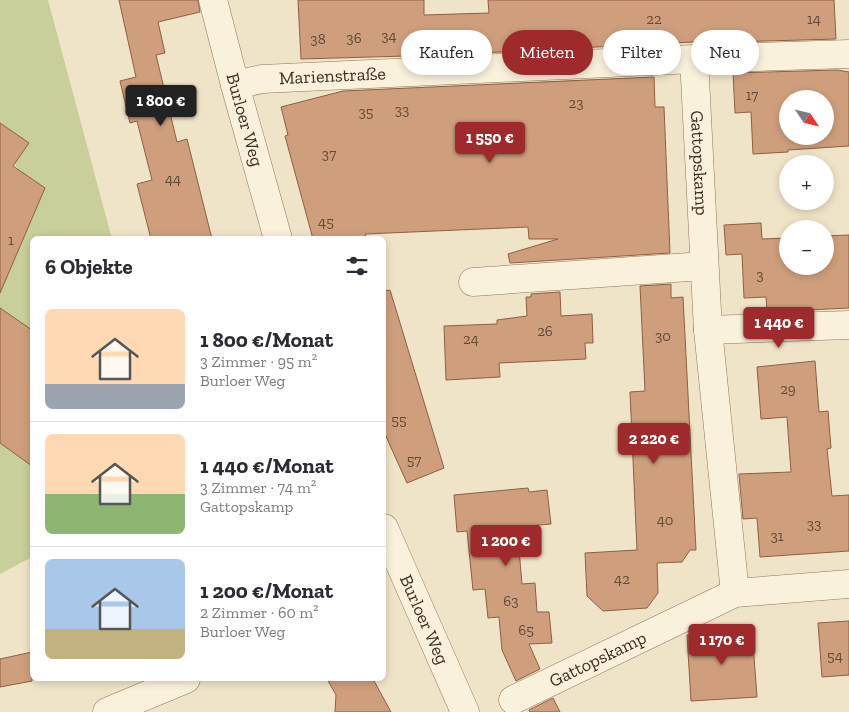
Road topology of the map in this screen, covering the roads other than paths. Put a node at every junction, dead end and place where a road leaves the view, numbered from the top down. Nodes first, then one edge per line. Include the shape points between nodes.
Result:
1 (213, 0) edge
2 (849, 54) edge
3 (759, 57) edge
4 (691, 59) edge
5 (695, 75) edge
6 (235, 85) junction
7 (277, 236) edge
8 (704, 266) junction
9 (473, 282) dead end
10 (849, 325) edge
11 (708, 330) junction
12 (386, 538) edge
13 (394, 578) edge
14 (849, 584) edge
15 (735, 593) junction
16 (181, 681) edge
17 (514, 700) dead end
18 (107, 712) edge
19 (465, 712) edge

1 - 6 street, Burloer Weg
2 - 3 street, Marienstraße
4 - 6 street, Marienstraße via 262,79
5 - 8 street, Gattopskamp
6 - 7 street, Burloer Weg
8 - 9 street
8 - 11 street, Gattopskamp
10 - 11 street
11 - 15 street, Gattopskamp
12 - 13 street, Burloer Weg
13 - 19 street, Burloer Weg
14 - 15 street, Gattopskamp
15 - 17 street, Gattopskamp
16 - 18 street

